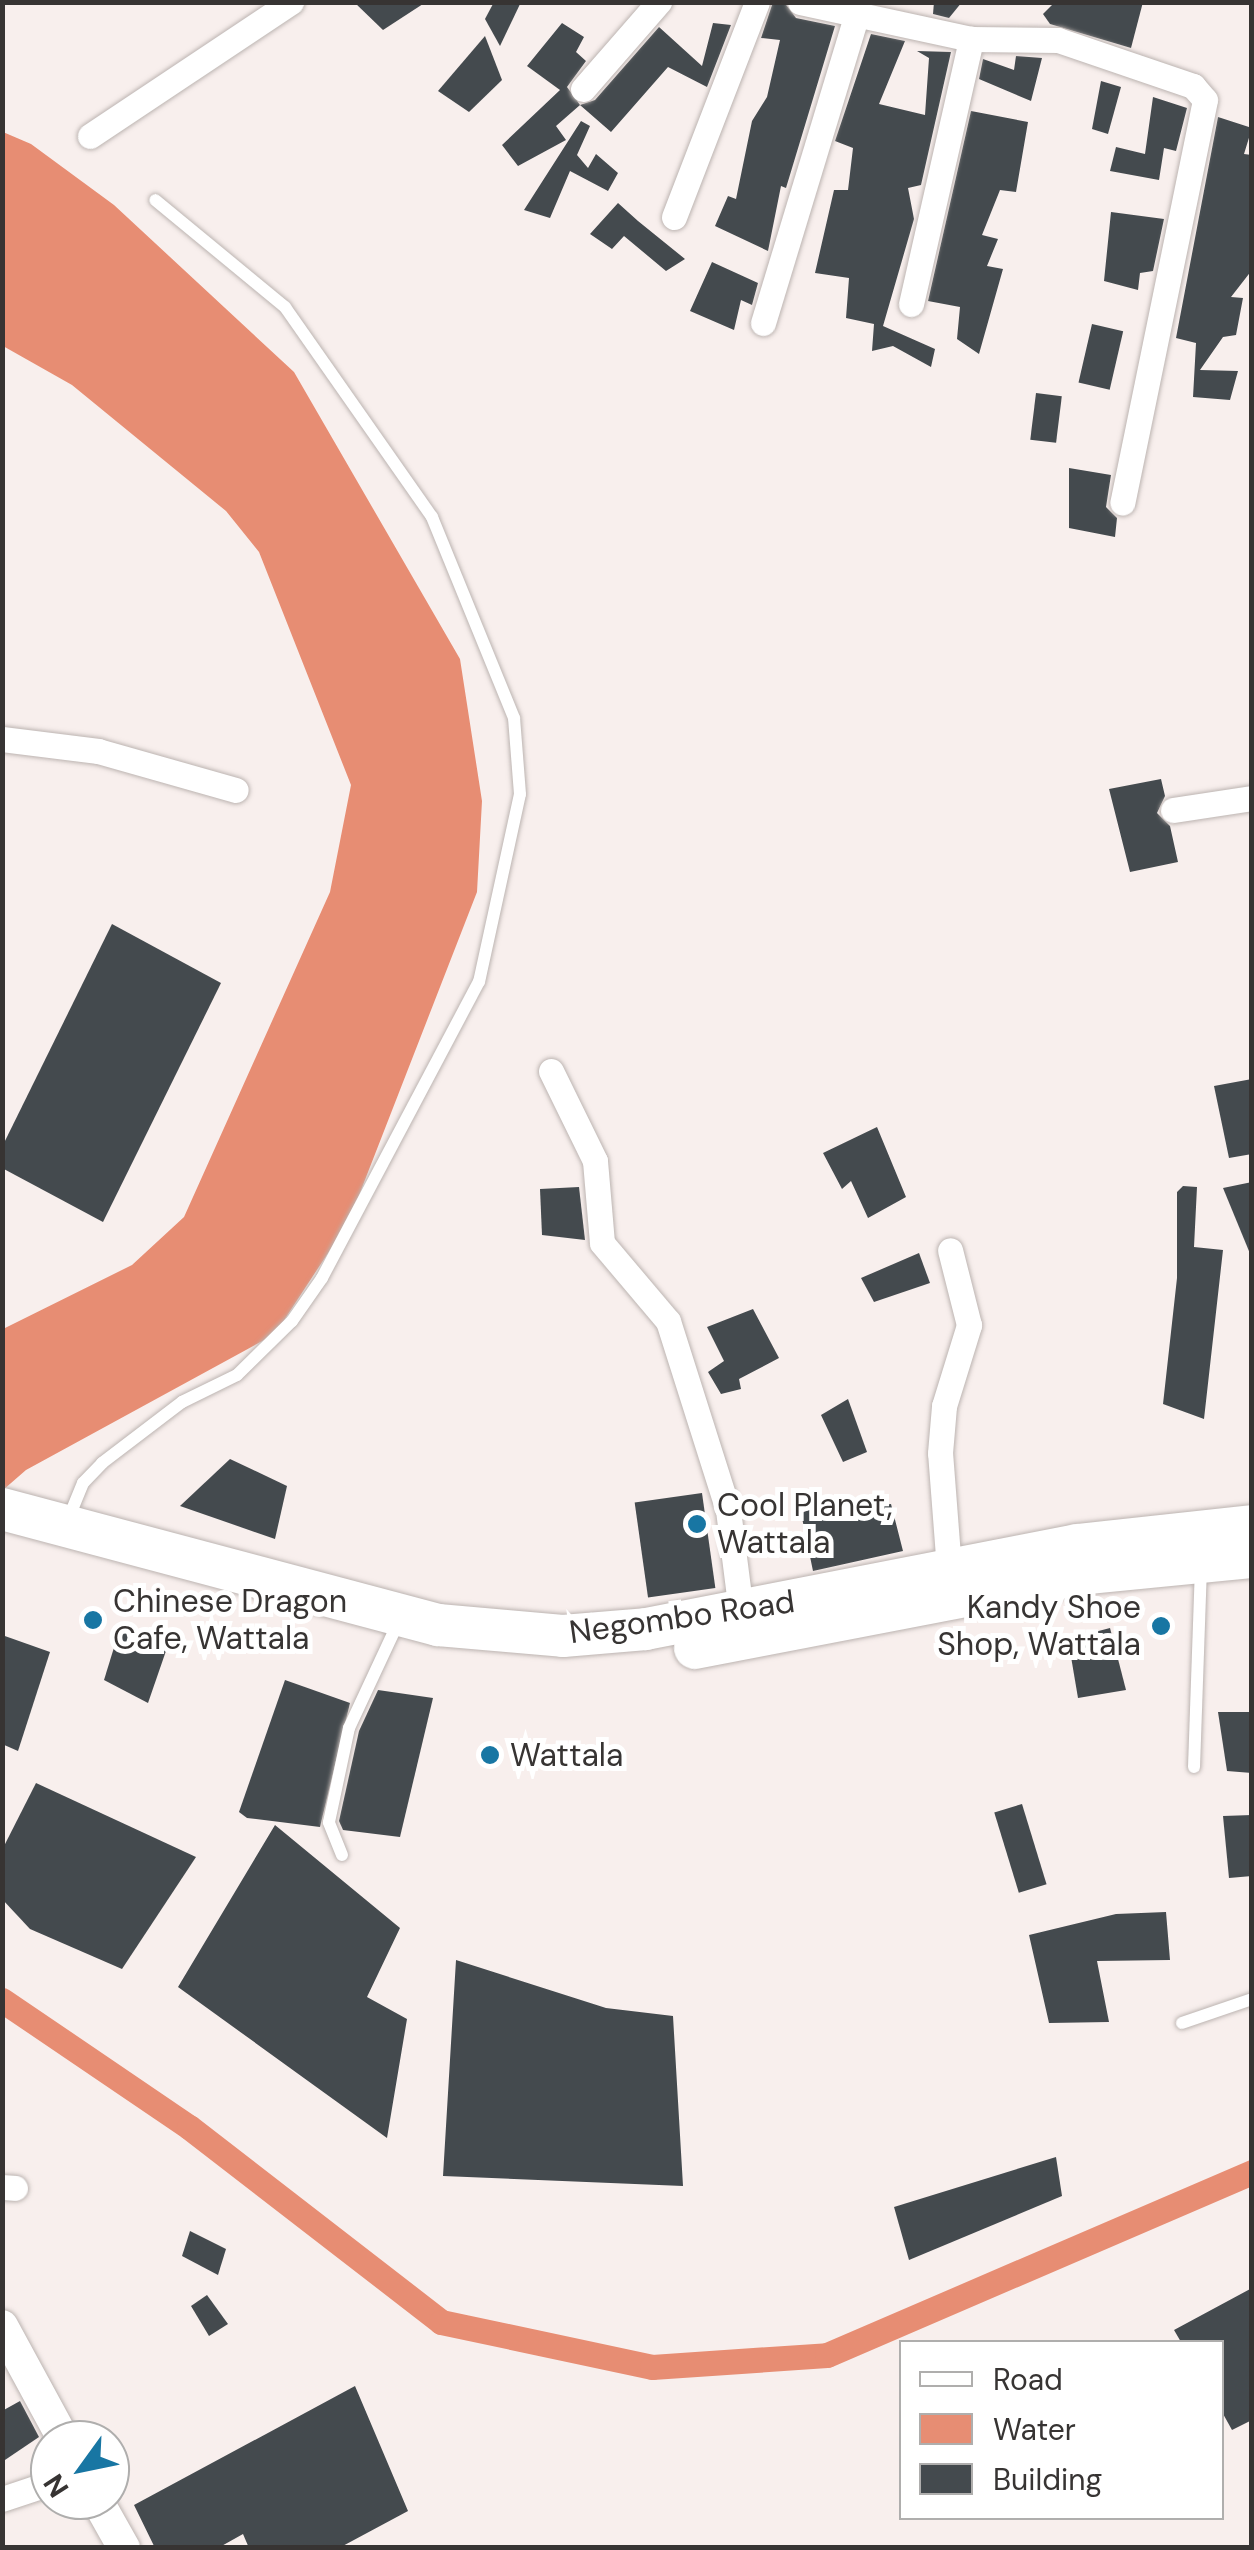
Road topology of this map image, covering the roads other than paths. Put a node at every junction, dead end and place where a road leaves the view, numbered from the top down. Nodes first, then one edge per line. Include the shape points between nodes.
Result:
1 (291, 2) edge
2 (659, 2) edge
3 (756, 2) edge
4 (800, 2) edge
5 (856, 17) junction
6 (972, 38) junction
7 (582, 89) dead end
8 (90, 136) dead end
9 (155, 200) dead end
10 (674, 216) dead end
11 (911, 304) dead end
12 (763, 323) dead end
13 (1122, 503) dead end
14 (2, 739) edge
15 (236, 790) dead end
16 (1252, 798) edge
17 (1173, 810) dead end
18 (551, 1070) dead end
19 (950, 1250) dead end
20 (2, 1509) edge
21 (66, 1524) junction
22 (1252, 1526) edge
23 (2, 1539) edge
24 (1252, 1557) edge
25 (1201, 1563) junction
26 (949, 1569) junction
27 (744, 1626) junction
28 (396, 1630) junction
29 (1194, 1768) dead end
30 (342, 1855) dead end
31 (1252, 1999) edge
32 (1182, 2023) dead end
33 (2, 2326) edge
34 (53, 2420) edge
35 (30, 2490) edge
36 (2, 2499) edge
37 (108, 2520) edge
38 (124, 2548) edge

1 - 8 street
2 - 7 street
3 - 10 street
4 - 5 street
5 - 6 street
5 - 12 street
6 - 11 street
6 - 13 street via 1058,40 1194,86 1205,100
9 - 21 lane via 285,307 432,516 514,718 520,794 479,982 322,1278 292,1320 237,1375 182,1402 102,1463 83,1483
14 - 15 street via 98,750
16 - 17 street
18 - 27 street via 595,1161 602,1243 668,1321 728,1510
19 - 26 street via 969,1324 942,1437
20 - 21 highway, Negombo Road
21 - 28 highway, Negombo Road
22 - 26 highway, Negombo Road via 1077,1545
23 - 28 highway, Negombo Road
24 - 25 highway, Negombo Road
25 - 27 highway, Negombo Road via 1078,1574
25 - 29 lane
26 - 27 highway, Negombo Road
27 - 28 highway, Negombo Road via 602,1662 535,1664
28 - 30 lane via 349,1728 329,1822
31 - 32 lane
33 - 34 street
35 - 36 street
37 - 38 street

